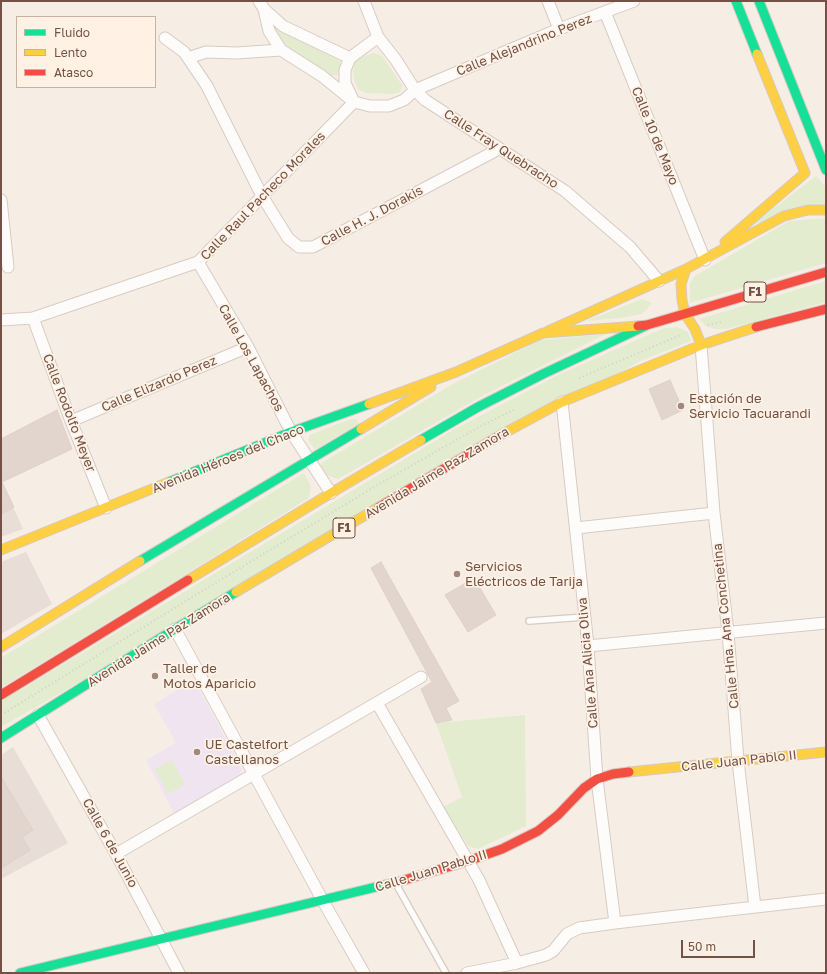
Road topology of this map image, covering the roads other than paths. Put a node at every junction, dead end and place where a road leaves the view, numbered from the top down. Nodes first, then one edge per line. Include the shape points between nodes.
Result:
1 (364, 1) edge
2 (548, 1) edge
3 (634, 1) edge
4 (736, 1) edge
5 (759, 1) edge
6 (262, 5) edge
7 (605, 12) junction
8 (559, 29) junction
9 (378, 37) junction
10 (165, 38) dead end
11 (281, 50) junction
12 (188, 58) junction
13 (350, 58) junction
14 (415, 90) junction
15 (354, 102) junction
16 (499, 149) junction
17 (825, 168) edge
18 (805, 173) junction
19 (262, 196) junction
20 (1, 207) edge
21 (826, 210) edge
22 (705, 260) junction
23 (198, 262) junction
24 (8, 267) dead end
25 (686, 269) junction
26 (826, 272) edge
27 (659, 281) junction
28 (826, 309) edge
29 (685, 314) junction
30 (33, 318) junction
31 (1, 320) edge
32 (647, 325) junction
33 (543, 333) junction
34 (700, 345) junction
35 (248, 347) junction
36 (456, 372) junction
37 (562, 402) junction
38 (71, 421) junction
39 (292, 432) junction
40 (309, 459) junction
41 (331, 493) junction
42 (106, 508) junction
43 (714, 513) junction
44 (576, 528) junction
45 (1, 550) edge
46 (585, 617) junction
47 (529, 620) dead end
48 (826, 623) edge
49 (175, 630) junction
50 (728, 632) junction
51 (588, 646) junction
52 (1, 647) edge
53 (421, 677) dead end
54 (1, 695) edge
55 (377, 703) junction
56 (38, 715) junction
57 (1, 738) edge
58 (826, 752) edge
59 (738, 761) junction
60 (254, 775) junction
61 (597, 779) junction
62 (116, 854) junction
63 (468, 861) junction
64 (395, 883) junction
65 (826, 899) edge
66 (323, 901) junction
67 (755, 907) junction
68 (615, 923) junction
69 (162, 939) junction
70 (517, 963) junction
71 (33, 971) edge
72 (20, 973) edge
73 (179, 973) edge
74 (364, 973) edge
75 (446, 973) edge
76 (467, 973) edge

1 - 9 street, Calle Fray Quebracho
2 - 8 street
3 - 7 street, Calle Alejandrino Perez
4 - 18 main road
5 - 17 main road
6 - 11 street via 269,32
6 - 13 street via 283,26
7 - 8 street, Calle Alejandrino Perez
7 - 22 street, Calle 10 de Mayo
8 - 14 street, Calle Alejandrino Perez
9 - 13 street
9 - 14 street, Calle Fray Quebracho
10 - 12 street, Calle H. J. Dorakis
11 - 12 street via 206,52
11 - 15 street via 322,76
12 - 19 street, Calle H. J. Dorakis via 207,86
13 - 15 street via 345,70 345,83
14 - 15 street via 404,100 389,106 370,106
14 - 16 street, Calle Fray Quebracho via 425,100
15 - 19 street, Calle Raul Pacheco Morales
16 - 19 street, Calle H. J. Dorakis via 313,247 298,247 288,238
16 - 27 street, Calle Fray Quebracho via 565,191 630,247
17 - 18 street
18 - 22 main road
19 - 23 street, Calle Raul Pacheco Morales
20 - 24 street
21 - 22 main road via 808,210 784,216
22 - 25 main road
23 - 30 street, Calle Raul Pacheco Morales
23 - 35 street, Calle Los Lapachos
25 - 27 main road
25 - 29 main road via 681,284
26 - 29 main road, F1
27 - 33 main road
28 - 34 main road, Avenida Jaime Paz Zamora / F1 via 766,324
29 - 32 main road, F1
29 - 34 main road via 695,329
30 - 31 street, Calle Raul Pacheco Morales
30 - 38 street, Calle Rodolfo Meyer
32 - 33 main road, F1
32 - 41 main road via 478,407
33 - 36 main road, F1
34 - 37 main road, Avenida Jaime Paz Zamora / F1
34 - 43 street, Calle Hna. Ana Conchetina
35 - 38 street, Calle Elizardo Perez
35 - 39 street, Calle Los Lapachos
36 - 39 main road, Avenida Héroes del Chaco / F1
36 - 40 main road
37 - 44 street, Calle Ana Alicia Oliva
37 - 49 main road, Avenida Jaime Paz Zamora / F1 via 493,439
38 - 42 street, Calle Rodolfo Meyer
39 - 40 street, Calle Los Lapachos
39 - 42 main road, Avenida Héroes del Chaco / F1
40 - 41 street, Calle Los Lapachos
40 - 52 main road
41 - 54 main road
42 - 45 main road, Avenida Héroes del Chaco / F1
43 - 44 street
43 - 50 street, Calle Hna. Ana Conchetina
44 - 46 street, Calle Ana Alicia Oliva
46 - 47 lane
46 - 51 street, Calle Ana Alicia Oliva
48 - 50 street
49 - 56 main road, Avenida Jaime Paz Zamora / F1
49 - 60 street
50 - 51 street
50 - 59 street, Calle Hna. Ana Conchetina
51 - 61 street, Calle Ana Alicia Oliva
53 - 55 street
55 - 60 street
55 - 63 street
56 - 57 main road, Avenida Jaime Paz Zamora / F1
56 - 62 street, Calle 6 de Junio
58 - 59 main road, Calle Juan Pablo II
59 - 61 main road, Calle Juan Pablo II via 613,774
59 - 67 street, Calle Hna. Ana Conchetina
60 - 62 street
60 - 66 street
61 - 63 main road, Calle Juan Pablo II via 538,831 502,849
61 - 68 street, Calle Ana Alicia Oliva
62 - 69 street, Calle 6 de Junio
63 - 64 main road, Calle Juan Pablo II
63 - 70 street
64 - 66 main road, Calle Juan Pablo II
64 - 75 lane
65 - 67 street
66 - 69 main road, Calle Juan Pablo II
66 - 74 street
67 - 68 street
68 - 70 street via 580,928 568,934 554,951
69 - 71 main road, Calle Juan Pablo II
69 - 73 street, Calle 6 de Junio
70 - 76 street
71 - 72 main road, Calle Juan Pablo II

